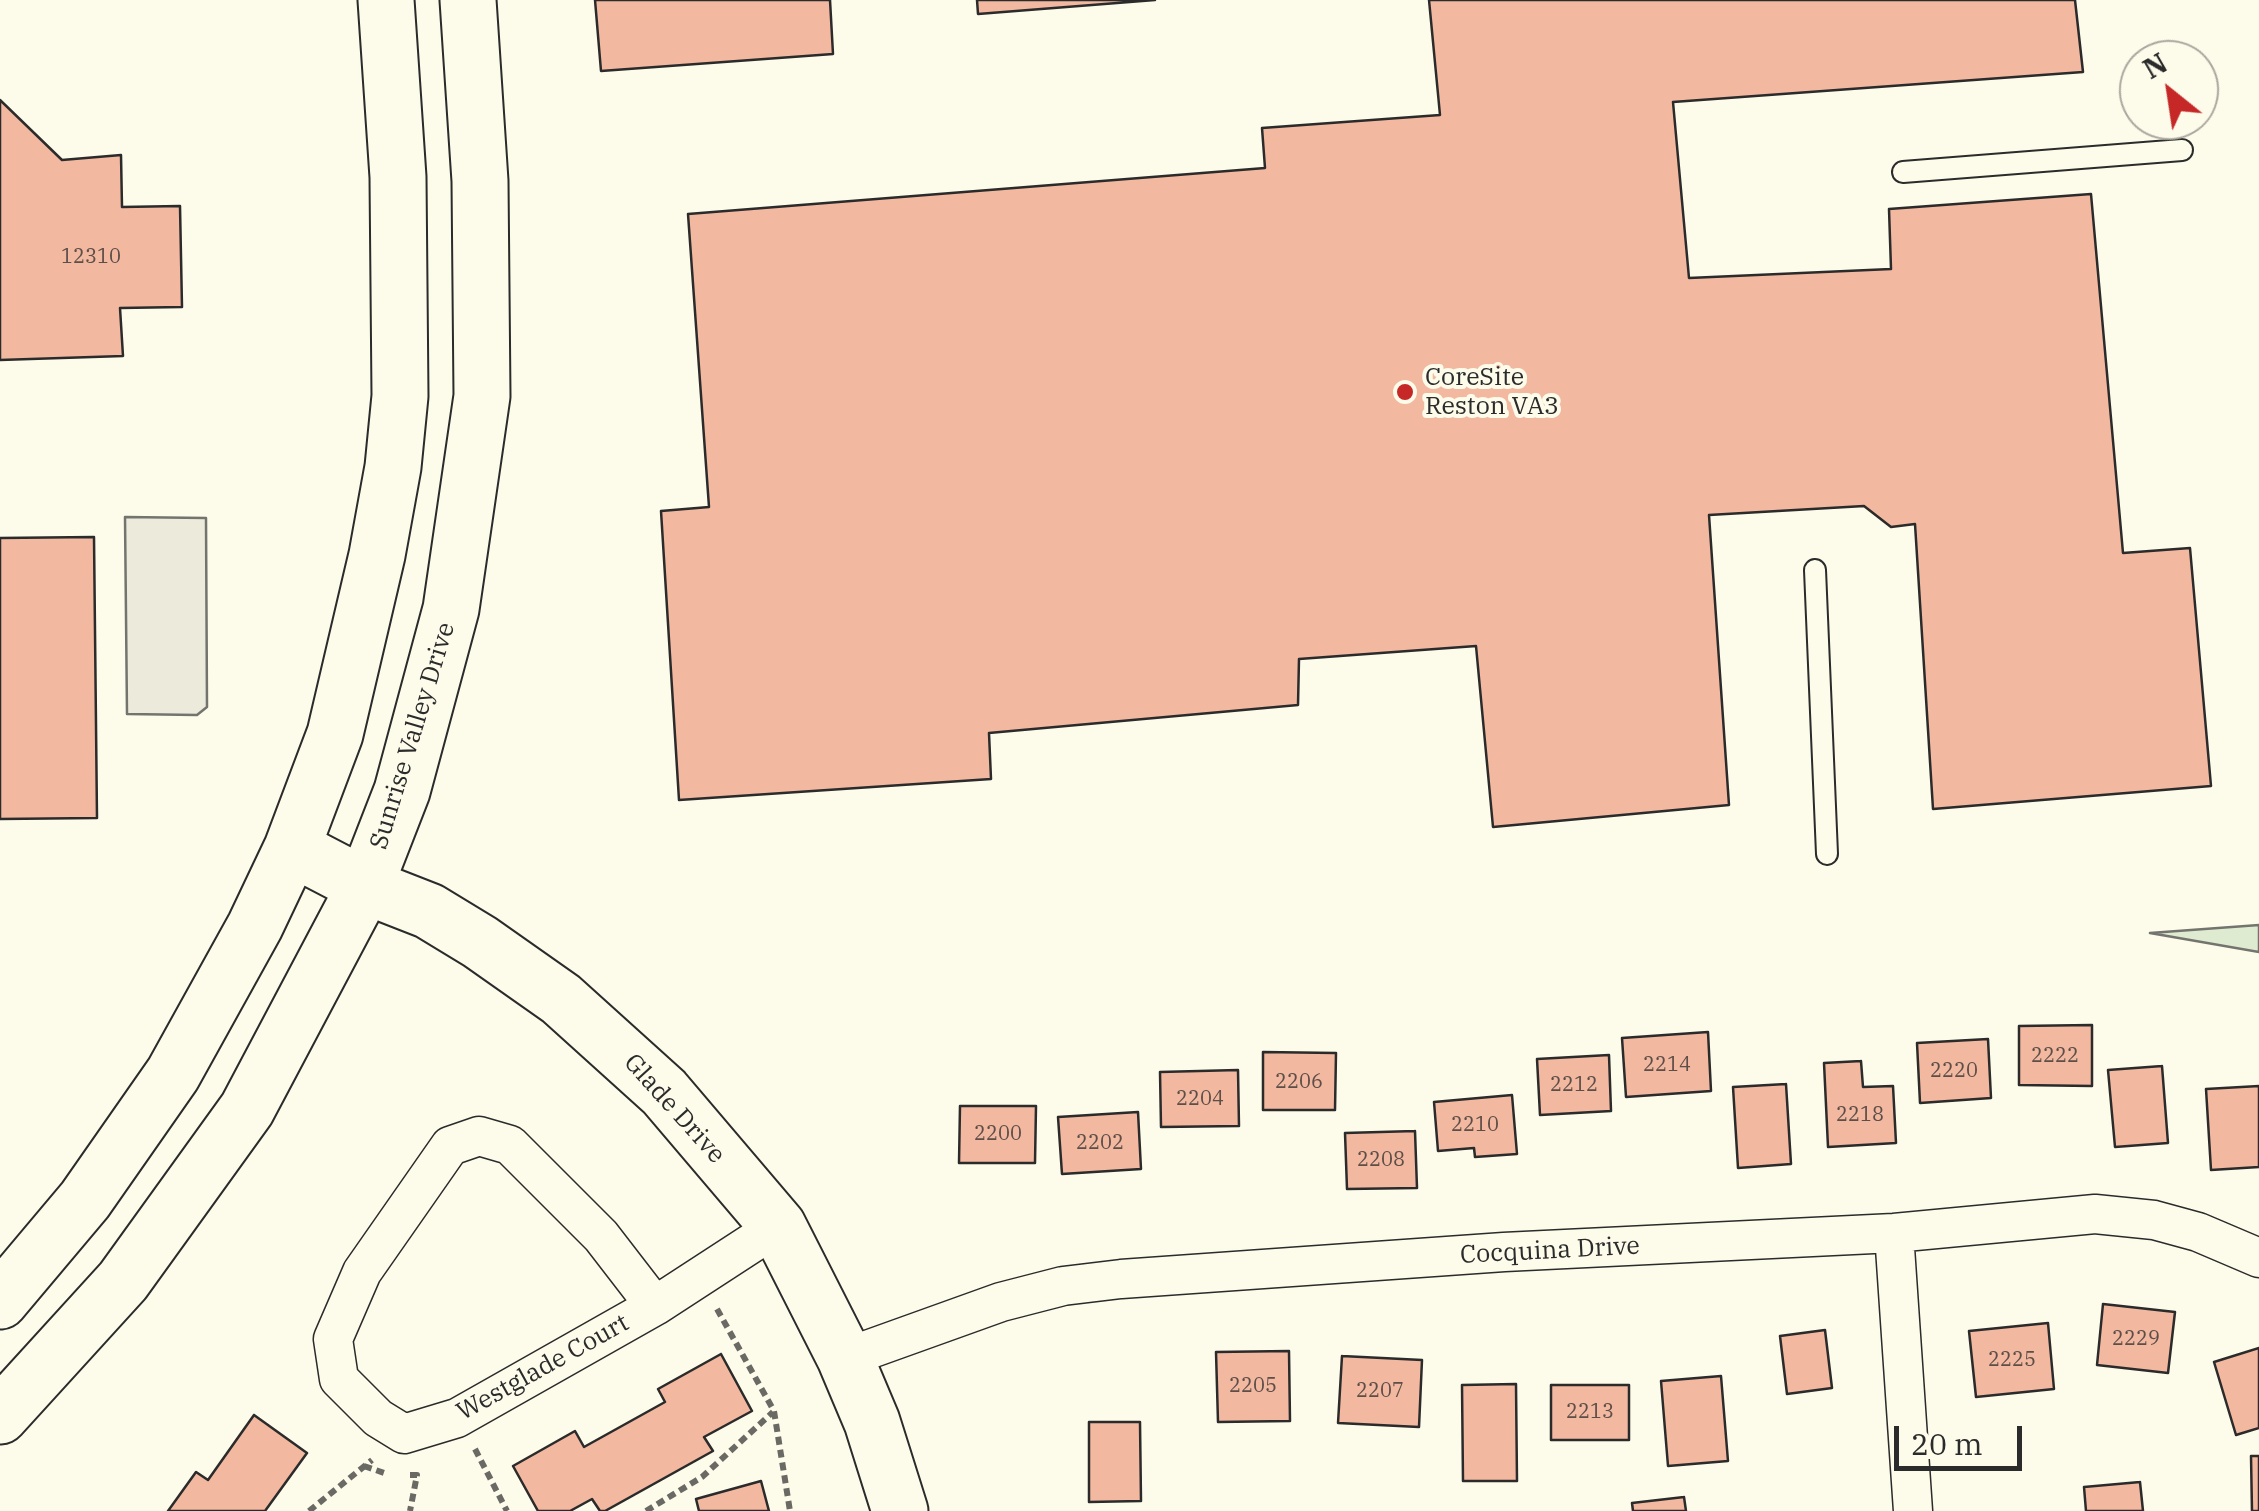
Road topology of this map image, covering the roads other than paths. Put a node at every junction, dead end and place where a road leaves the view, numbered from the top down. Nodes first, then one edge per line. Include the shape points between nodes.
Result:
1 (386, 0) edge
2 (468, 0) edge
3 (2182, 150) dead end
4 (1902, 172) dead end
5 (1815, 570) dead end
6 (292, 848) junction
7 (1827, 854) dead end
8 (366, 886) junction
9 (778, 1226) junction
10 (1894, 1233) junction
11 (2259, 1258) edge
12 (0, 1301) edge
13 (656, 1306) junction
14 (845, 1358) junction
15 (0, 1416) edge
16 (900, 1511) edge
17 (1913, 1511) edge

1 - 6 main road via 401,295 393,468 335,734
2 - 8 main road, Sunrise Valley Drive via 484,296 478,432 451,609 402,791
3 - 4 lane
5 - 7 lane
6 - 8 main road, Glade Drive
6 - 12 main road via 173,1074 85,1200
8 - 9 main road, Glade Drive via 428,911 561,999 664,1092
8 - 15 main road, Sunrise Valley Drive via 278,1058 215,1159 123,1281
9 - 13 street, Westglade Court
9 - 14 main road, Glade Drive
10 - 11 street, Cocquina Drive via 2095,1214 2154,1220
10 - 14 street, Cocquina Drive via 1120,1279 1001,1302
10 - 17 street
13 - 13 street, Westglade Court via 601,1236 510,1145 478,1136 450,1146 362,1272 332,1339 339,1380 404,1434 456,1418
14 - 16 main road, Glade Drive

